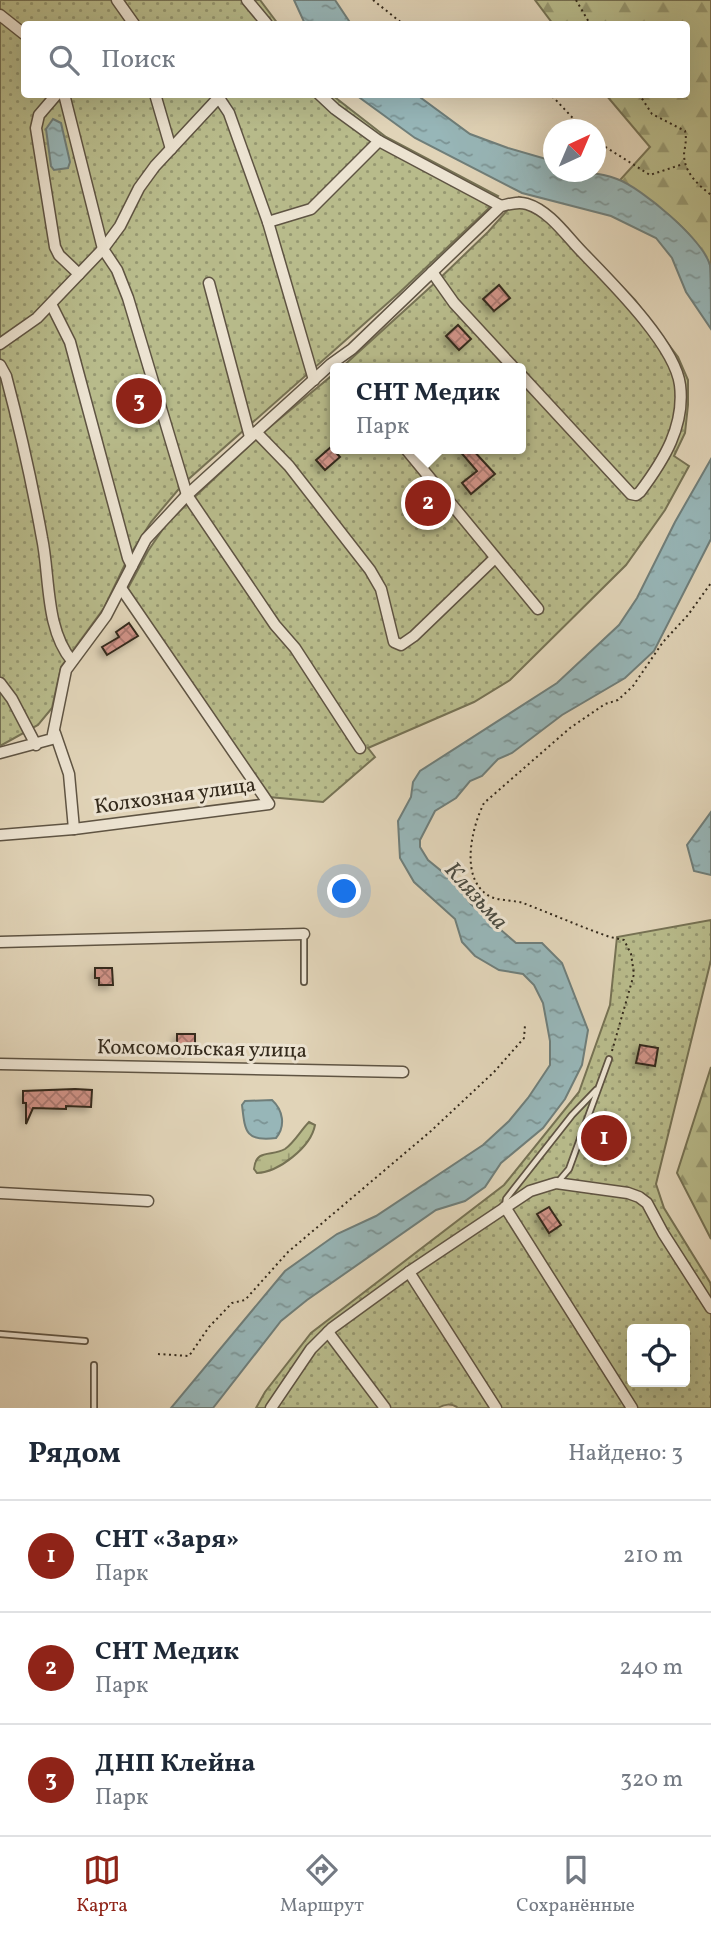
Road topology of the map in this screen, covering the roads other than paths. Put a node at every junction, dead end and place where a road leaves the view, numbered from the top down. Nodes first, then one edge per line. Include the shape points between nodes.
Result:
1 (117, 0) edge
2 (247, 0) edge
3 (0, 15) edge
4 (132, 21) edge
5 (264, 21) edge
6 (21, 32) edge
7 (54, 98) edge
8 (65, 98) edge
9 (156, 98) edge
10 (219, 98) edge
11 (222, 98) edge
12 (323, 98) edge
13 (379, 141) junction
14 (171, 149) junction
15 (501, 206) junction
16 (268, 222) junction
17 (103, 249) junction
18 (432, 272) junction
19 (79, 274) junction
20 (209, 284) dead end
21 (51, 304) junction
22 (0, 344) edge
23 (336, 363) edge
24 (509, 363) edge
25 (0, 365) edge
26 (330, 368) edge
27 (314, 380) junction
28 (526, 380) edge
29 (253, 434) junction
30 (410, 454) edge
31 (187, 495) junction
32 (495, 558) junction
33 (132, 566) junction
34 (121, 588) junction
35 (538, 609) dead end
36 (72, 661) junction
37 (0, 683) edge
38 (55, 733) junction
39 (36, 745) junction
40 (360, 748) dead end
41 (0, 753) edge
42 (74, 829) junction
43 (0, 835) edge
44 (304, 934) joint
45 (0, 942) edge
46 (304, 982) dead end
47 (609, 1059) road end
48 (0, 1064) edge
49 (403, 1072) dead end
50 (596, 1090) junction
51 (556, 1183) junction
52 (0, 1193) edge
53 (148, 1201) dead end
54 (505, 1207) junction
55 (409, 1272) junction
56 (711, 1308) edge
57 (328, 1332) junction
58 (0, 1334) edge
59 (85, 1341) dead end
60 (94, 1366) dead end
61 (93, 1408) edge
62 (271, 1408) edge
63 (385, 1408) edge
64 (496, 1408) edge
65 (632, 1408) edge

1 - 4 street
2 - 5 street
3 - 6 street
7 - 19 street via 36,128 55,247
8 - 17 street
9 - 14 street
10 - 14 street
11 - 16 street
12 - 13 street
13 - 15 street
13 - 16 street via 311,209
14 - 17 street via 139,188
15 - 18 street
15 - 28 street via 526,203 550,218 632,305 673,363 680,384 674,436 640,492 631,494
16 - 27 street
17 - 19 street
17 - 31 street via 128,298
18 - 23 street
18 - 24 street
19 - 21 street
20 - 29 street
21 - 22 street
21 - 33 street via 70,342
25 - 36 street via 23,445 54,619 63,651
26 - 27 street
27 - 29 street
29 - 31 street
29 - 32 street via 289,466 370,570 381,589 394,642 401,645 414,636
30 - 32 street
31 - 33 street via 146,539
31 - 40 street
32 - 35 street
33 - 34 street
34 - 36 street
34 - 42 street, Колхозная улица via 269,804
36 - 38 street via 66,670
37 - 39 street
38 - 39 street
38 - 42 street via 69,774
39 - 41 street
42 - 43 street, Колхозная улица
44 - 45 street
44 - 46 lane
47 - 50 lane
48 - 49 street, Комсомольская улица
50 - 51 lane via 569,1169
50 - 54 lane via 506,1199
51 - 54 street via 530,1191
51 - 56 street via 639,1197 654,1213
52 - 53 street
54 - 55 street
54 - 65 street
55 - 57 street
55 - 64 street
57 - 62 street
57 - 63 street
58 - 59 lane
60 - 61 lane

